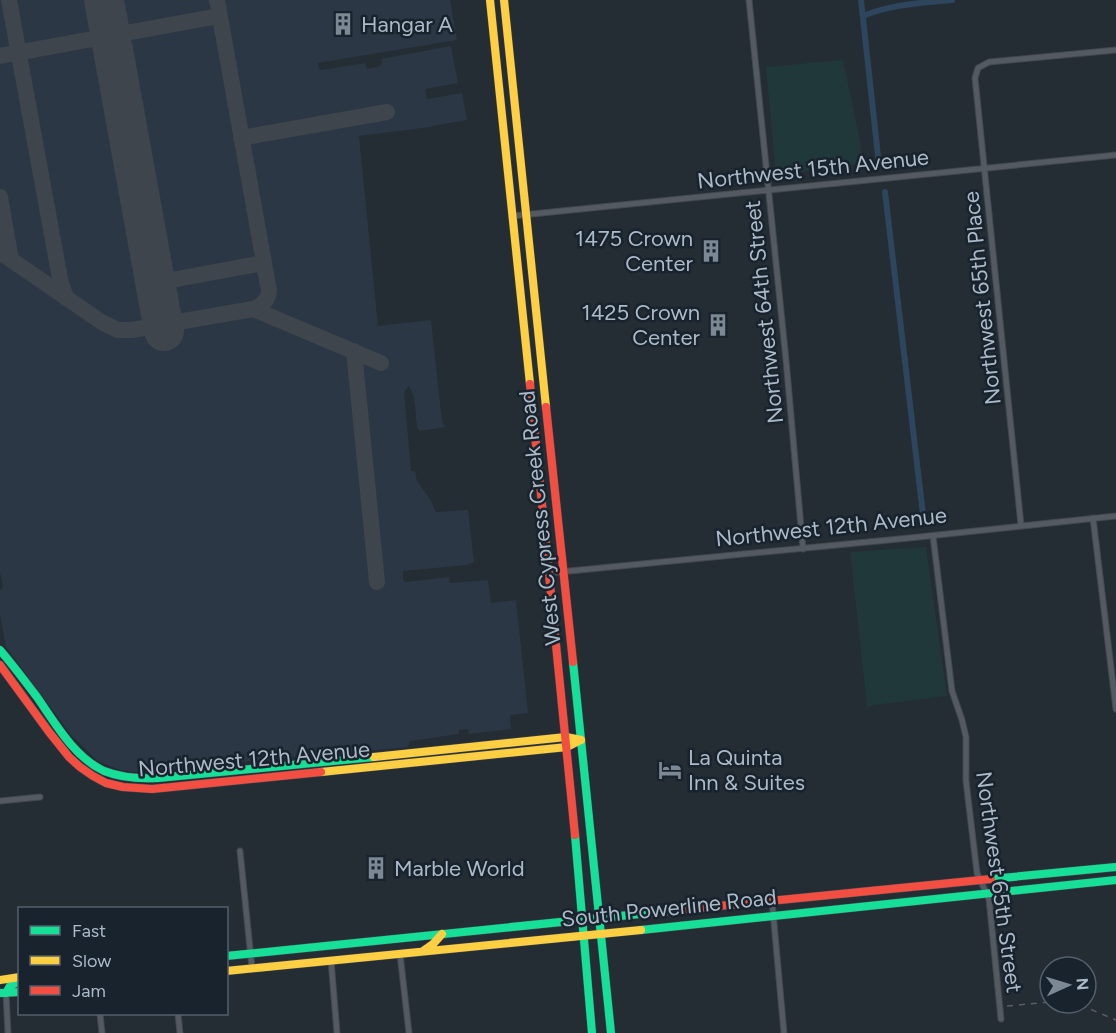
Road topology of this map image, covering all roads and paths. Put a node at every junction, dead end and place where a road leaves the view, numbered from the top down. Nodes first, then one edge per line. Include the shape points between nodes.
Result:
1 (490, 0) edge
2 (504, 0) edge
3 (749, 0) edge
4 (1116, 50) edge
5 (1116, 155) edge
6 (985, 168) junction
7 (769, 189) junction
8 (526, 215) junction
9 (512, 216) junction
10 (524, 326) junction
11 (540, 345) junction
12 (1116, 516) edge
13 (1093, 518) junction
14 (1022, 525) junction
15 (933, 536) junction
16 (803, 549) junction
17 (563, 571) junction
18 (549, 573) junction
19 (0, 650) edge
20 (0, 665) edge
21 (34, 694) junction
22 (26, 700) junction
23 (1116, 709) edge
24 (566, 737) junction
25 (581, 740) junction
26 (567, 747) junction
27 (417, 752) junction
28 (419, 761) junction
29 (186, 776) junction
30 (187, 785) junction
31 (40, 797) dead end
32 (0, 801) edge
33 (240, 851) dead end
34 (1116, 867) edge
35 (980, 880) junction
36 (1116, 880) edge
37 (987, 893) junction
38 (772, 901) junction
39 (773, 915) junction
40 (599, 918) junction
41 (583, 919) junction
42 (442, 934) junction
43 (602, 934) junction
44 (584, 936) junction
45 (345, 944) junction
46 (316, 947) junction
47 (422, 952) junction
48 (250, 954) junction
49 (400, 954) junction
50 (228, 956) edge
51 (331, 960) junction
52 (252, 968) junction
53 (228, 970) edge
54 (4, 979) edge
55 (18, 980) edge
56 (2, 991) edge
57 (18, 992) edge
58 (100, 1015) edge
59 (178, 1015) edge
60 (1001, 1019) dead end
61 (8, 1033) edge
62 (102, 1033) edge
63 (180, 1033) edge
64 (337, 1033) edge
65 (409, 1033) edge
66 (592, 1033) edge
67 (611, 1033) edge
68 (784, 1033) edge

1 - 9 main road, West Cypress Creek Road
2 - 8 main road, West Cypress Creek Road
3 - 7 street, Northwest 64th Street
4 - 6 street, Northwest 65th Place via 989,62 978,68 975,78
5 - 6 street, Northwest 15th Avenue
6 - 7 street, Northwest 15th Avenue
6 - 14 street, Northwest 65th Place
7 - 8 street, Northwest 15th Avenue
7 - 16 street, Northwest 64th Street
8 - 9 street, Northwest 15th Avenue
8 - 11 main road, West Cypress Creek Road
9 - 10 main road, West Cypress Creek Road
10 - 11 main road via 534,333
10 - 18 main road, West Cypress Creek Road
11 - 17 main road, West Cypress Creek Road
12 - 13 street, Northwest 12th Avenue
13 - 14 street, Northwest 12th Avenue
13 - 23 street
14 - 15 street, Northwest 12th Avenue
15 - 16 street, Northwest 12th Avenue
15 - 35 street, Northwest 65th Street via 952,691 966,737 967,784
16 - 17 street, Northwest 12th Avenue
17 - 18 street, Northwest 12th Avenue
17 - 25 main road, West Cypress Creek Road
18 - 24 main road, West Cypress Creek Road
19 - 21 main road, Northwest 12th Avenue
20 - 22 main road, Northwest 12th Avenue
21 - 22 main road
21 - 29 main road, Northwest 12th Avenue via 72,747 103,770 132,778
22 - 30 main road, Northwest 12th Avenue via 64,753 89,774 130,788
24 - 25 main road, Northwest 12th Avenue
24 - 26 main road, West Cypress Creek Road
24 - 27 main road, Northwest 12th Avenue
25 - 26 main road
25 - 40 main road, West Cypress Creek Road
26 - 28 main road, Northwest 12th Avenue
26 - 41 main road, West Cypress Creek Road
27 - 28 main road
27 - 29 main road, Northwest 12th Avenue
28 - 30 main road, Northwest 12th Avenue
29 - 30 main road
31 - 32 street
33 - 48 street
34 - 35 main road, South Powerline Road
35 - 37 street, Northwest 65th Street
35 - 38 main road, South Powerline Road
36 - 37 main road, South Powerline Road
37 - 39 main road, South Powerline Road
37 - 60 street, Northwest 65th Street
38 - 39 street
38 - 40 main road, South Powerline Road
39 - 43 main road, South Powerline Road
39 - 68 street
40 - 41 main road, South Powerline Road
40 - 43 main road, West Cypress Creek Road
41 - 42 main road, South Powerline Road
41 - 44 main road, West Cypress Creek Road
42 - 45 main road, South Powerline Road
42 - 47 main road
43 - 44 main road, South Powerline Road
43 - 67 main road, West Cypress Creek Road
44 - 47 main road, South Powerline Road
44 - 66 main road, West Cypress Creek Road
45 - 46 main road, South Powerline Road
45 - 51 main road
46 - 48 main road, South Powerline Road
46 - 51 main road
47 - 49 main road, South Powerline Road
48 - 50 main road, South Powerline Road
48 - 52 street
49 - 51 main road, South Powerline Road
49 - 65 street
51 - 52 main road, South Powerline Road
51 - 64 street
52 - 53 main road, South Powerline Road
54 - 56 main road
55 - 56 main road
56 - 57 main road
56 - 61 street
58 - 62 street
59 - 63 street

